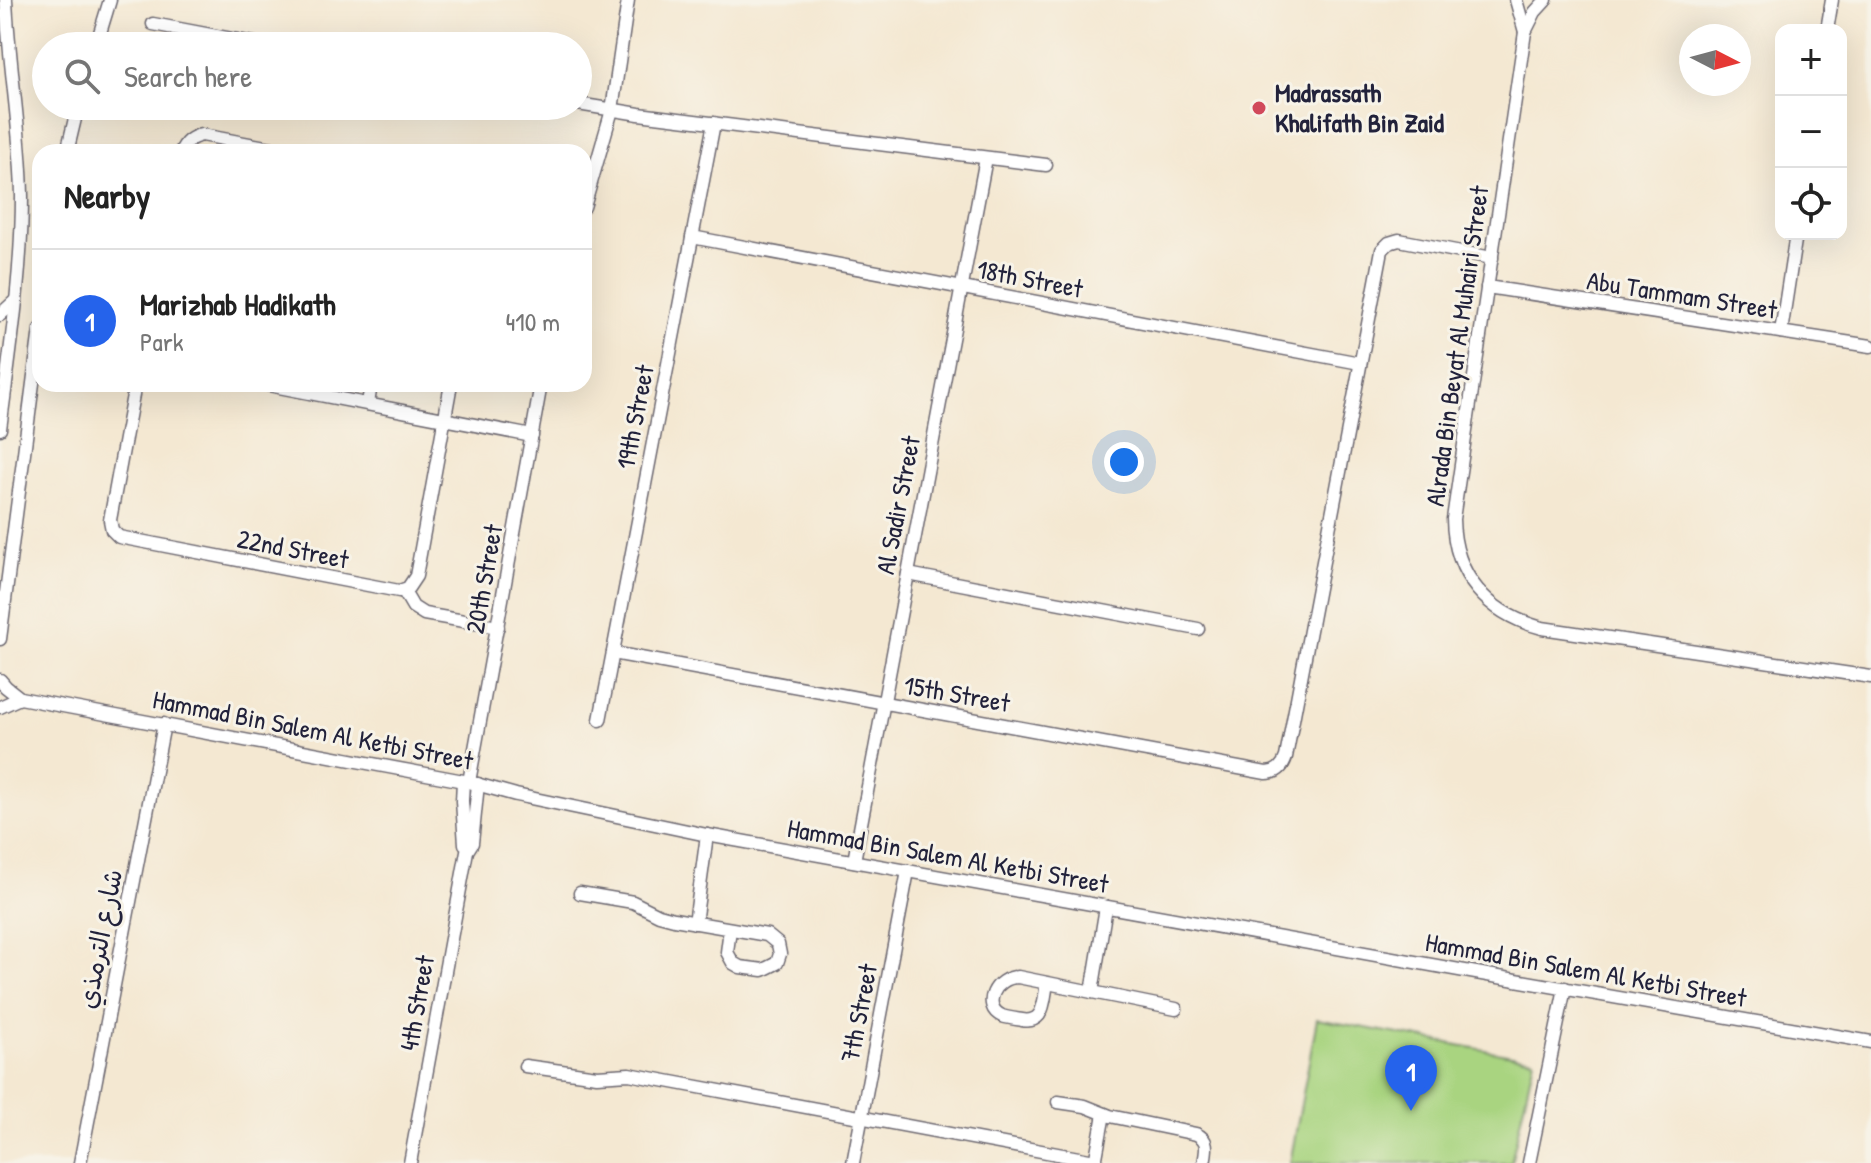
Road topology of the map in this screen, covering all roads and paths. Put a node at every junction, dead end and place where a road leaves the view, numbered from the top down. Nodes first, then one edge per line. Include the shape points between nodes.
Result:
1 (6, 0) edge
2 (110, 0) edge
3 (628, 0) edge
4 (1516, 0) edge
5 (1546, 0) edge
6 (1832, 0) edge
7 (153, 24) dead end
8 (1828, 24) edge
9 (100, 32) edge
10 (196, 32) edge
11 (1525, 32) junction
12 (592, 106) edge
13 (612, 110) junction
14 (75, 120) edge
15 (714, 123) junction
16 (69, 144) edge
17 (185, 144) edge
18 (250, 144) edge
19 (986, 158) junction
20 (1046, 165) dead end
21 (592, 179) edge
22 (692, 237) junction
23 (1795, 240) edge
24 (1492, 258) junction
25 (1487, 287) junction
26 (962, 288) junction
27 (15, 301) junction
28 (0, 315) edge
29 (0, 330) edge
30 (1781, 332) junction
31 (11, 343) junction
32 (1871, 346) edge
33 (1360, 363) junction
34 (34, 392) edge
35 (134, 392) edge
36 (305, 392) edge
37 (370, 392) edge
38 (450, 392) edge
39 (540, 392) edge
40 (368, 404) junction
41 (445, 418) junction
42 (0, 429) edge
43 (532, 436) junction
44 (908, 574) junction
45 (403, 590) junction
46 (498, 627) junction
47 (1198, 629) dead end
48 (0, 639) edge
49 (613, 653) junction
50 (1871, 677) edge
51 (0, 680) edge
52 (20, 698) junction
53 (884, 703) junction
54 (0, 707) edge
55 (600, 720) dead end
56 (164, 724) junction
57 (470, 782) junction
58 (707, 835) junction
59 (854, 861) junction
60 (908, 871) junction
61 (580, 893) dead end
62 (1106, 907) junction
63 (695, 923) junction
64 (730, 929) junction
65 (1047, 983) junction
66 (1565, 988) junction
67 (1092, 992) junction
68 (1176, 1009) dead end
69 (1871, 1042) edge
70 (525, 1066) dead end
71 (1058, 1102) dead end
72 (1104, 1114) junction
73 (862, 1117) junction
74 (1095, 1162) edge
75 (80, 1163) edge
76 (410, 1163) edge
77 (853, 1163) edge
78 (1204, 1163) edge
79 (1529, 1163) edge

1 - 27 street via 21,164
2 - 9 street
3 - 13 street
4 - 11 street, Alrada Bin Beyat Al Muhairi Street
5 - 11 street, Alrada Bin Beyat Al Muhairi Street
6 - 8 street
7 - 10 street
11 - 24 street, Alrada Bin Beyat Al Muhairi Street
12 - 13 street
13 - 15 street
13 - 21 street
14 - 16 street
15 - 19 street
15 - 22 street, 19th Street
17 - 18 street via 202,135
19 - 20 street
19 - 26 street, Al Sadir Street
22 - 26 street, 18th Street
22 - 49 street, 19th Street
23 - 30 street
24 - 25 street, Alrada Bin Beyat Al Muhairi Street
24 - 33 street via 1399,240 1385,246
25 - 30 street, Abu Tammam Street
25 - 50 street, Alrada Bin Beyat Al Muhairi Street via 1453,519 1460,560 1482,595 1504,613 1542,628
26 - 33 street, 18th Street
26 - 44 street, Al Sadir Street
27 - 28 street
27 - 31 street
29 - 31 street
30 - 32 street, Abu Tammam Street
31 - 42 street
33 - 53 street, 15th Street via 1286,757 1279,769 1266,773
34 - 48 street
35 - 45 street, 22nd Street via 110,520 119,537
36 - 40 street
37 - 40 street
38 - 41 street
39 - 43 street, 20th Street
40 - 41 street
41 - 43 street
41 - 45 street via 416,576
43 - 46 street, 20th Street
44 - 47 street
44 - 53 street, Al Sadir Street
45 - 46 street via 424,614
46 - 57 street, 20th Street
49 - 53 street, 15th Street
49 - 55 street, 19th Street
51 - 52 street
52 - 54 street
52 - 56 street, Hammad Bin Salem Al Ketbi Street
53 - 59 street, Al Sadir Street
56 - 57 street, Hammad Bin Salem Al Ketbi Street
56 - 75 street, شارع الترمذي
57 - 58 street, Hammad Bin Salem Al Ketbi Street
57 - 76 street, 4th Street via 463,807 467,851
58 - 59 street, Hammad Bin Salem Al Ketbi Street
58 - 63 street
59 - 60 street, Hammad Bin Salem Al Ketbi Street
60 - 62 street, Hammad Bin Salem Al Ketbi Street
60 - 73 street, 7th Street
61 - 63 street via 633,902
62 - 66 street, Hammad Bin Salem Al Ketbi Street
62 - 67 street
63 - 64 street
64 - 64 street via 771,937 780,949 777,963 763,970 733,963 727,952
65 - 65 street via 1007,978 995,990 994,1006 999,1015 1033,1019 1041,1012
65 - 67 street
66 - 69 street, Hammad Bin Salem Al Ketbi Street
66 - 79 street
67 - 68 street
70 - 73 street via 597,1076 629,1074
71 - 72 street
72 - 74 street
72 - 78 street via 1201,1136 1207,1144
73 - 74 street
73 - 77 street, 7th Street

